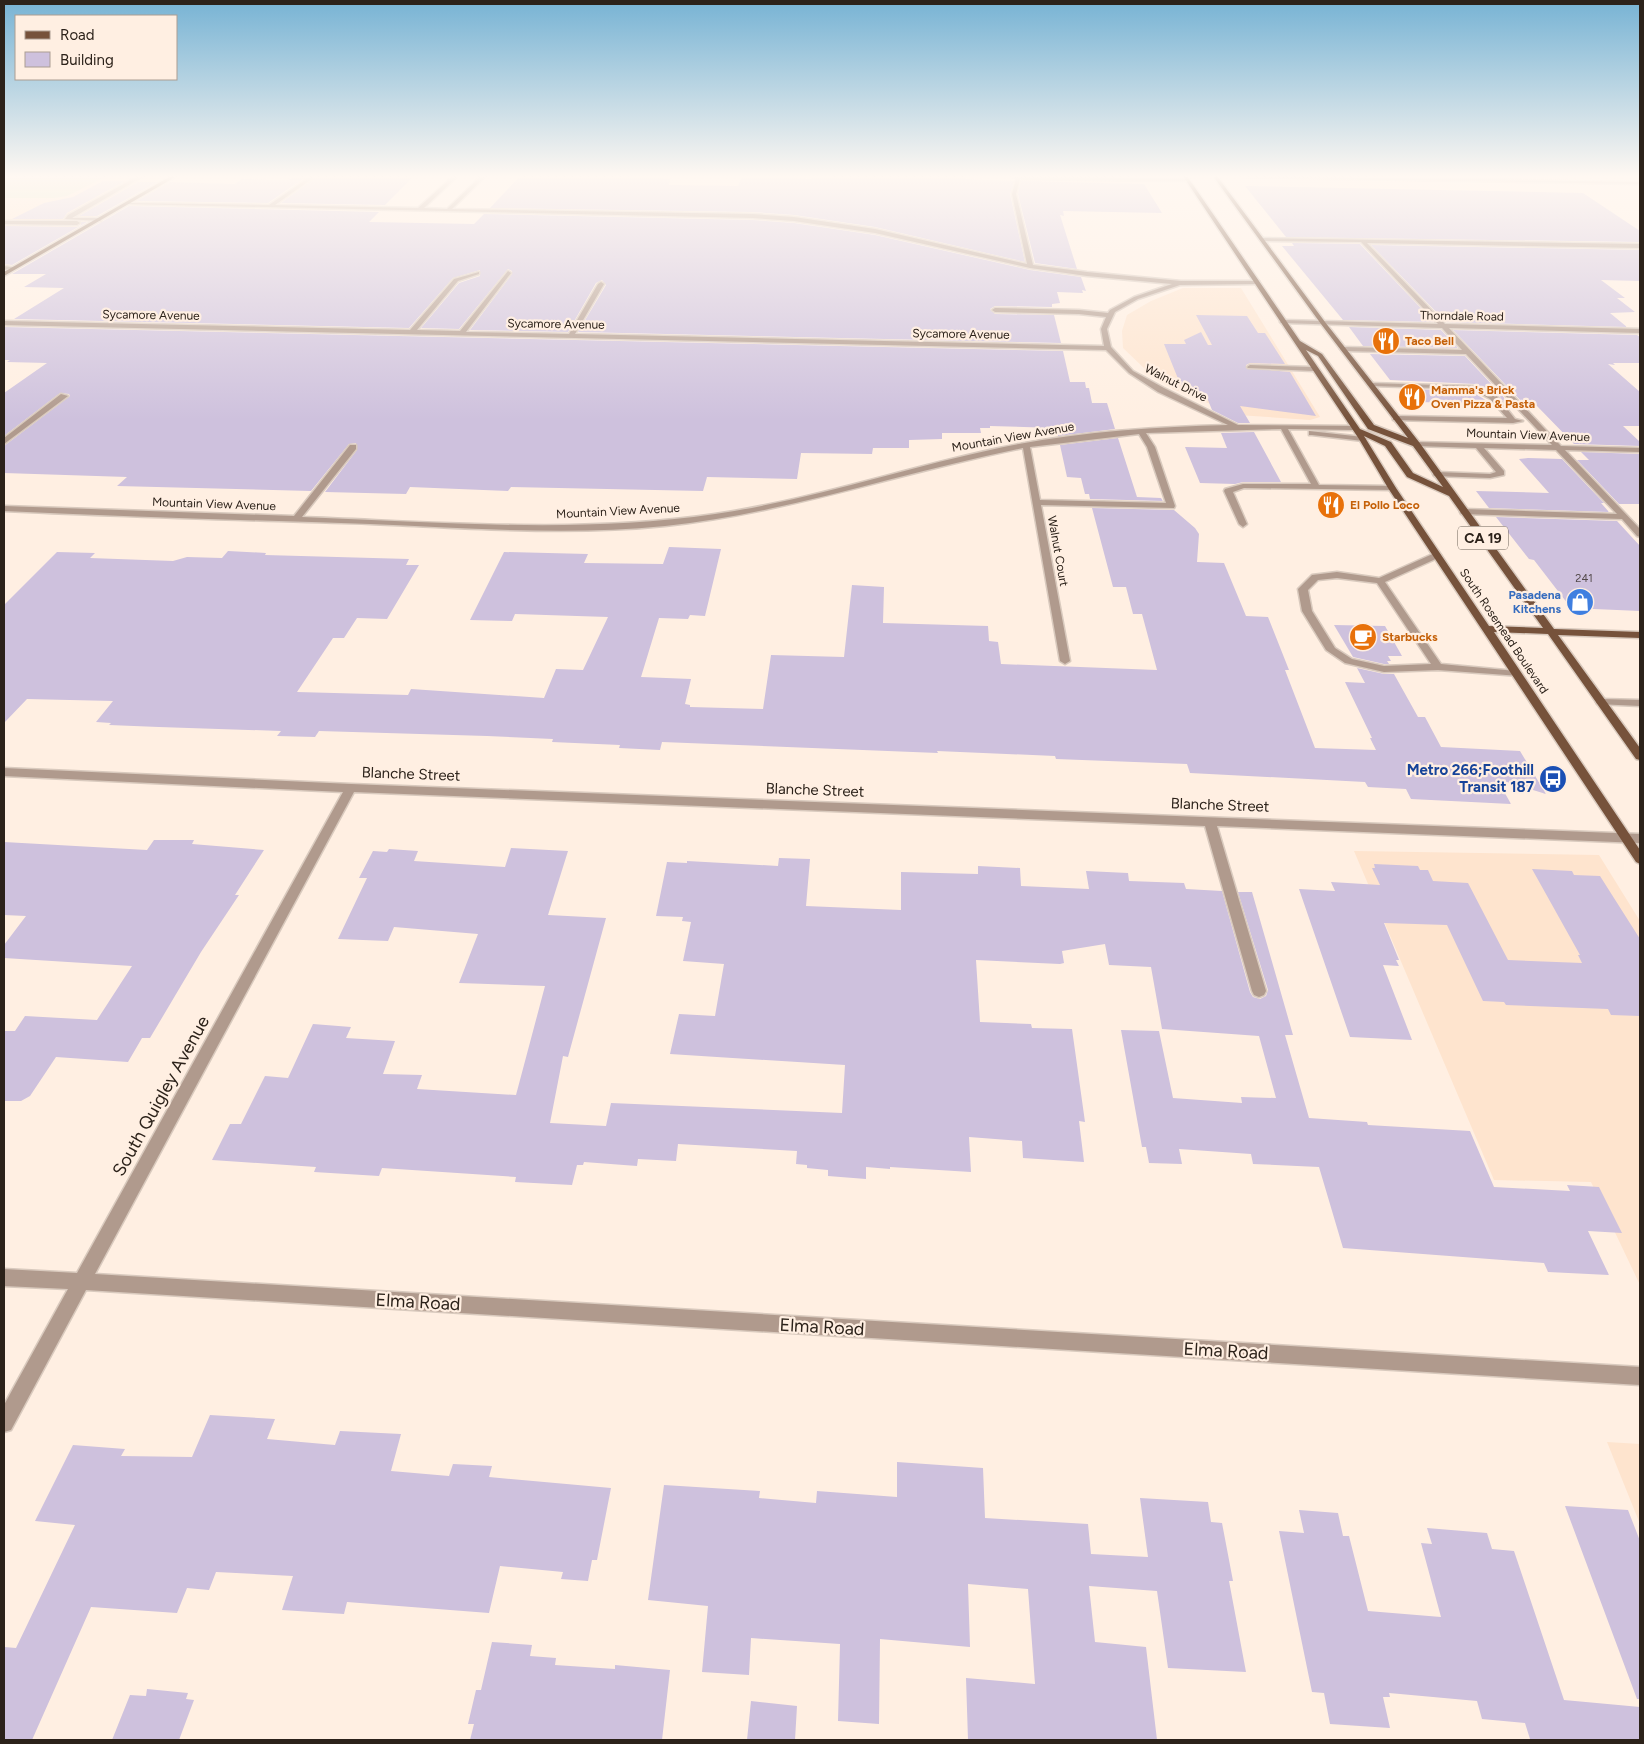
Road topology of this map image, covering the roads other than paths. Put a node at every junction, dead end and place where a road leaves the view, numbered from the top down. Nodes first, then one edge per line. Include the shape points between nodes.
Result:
1 (33, 257) edge
2 (992, 257) edge
3 (1028, 257) edge
4 (1240, 257) edge
5 (1275, 257) edge
6 (1379, 257) edge
7 (1030, 266) junction
8 (4, 268) edge
9 (14, 268) junction
10 (476, 273) dead end
11 (4, 274) edge
12 (508, 274) dead end
13 (1257, 282) junction
14 (1181, 283) junction
15 (601, 284) dead end
16 (995, 310) dead end
17 (1109, 315) junction
18 (1283, 322) junction
19 (4, 323) edge
20 (1323, 323) junction
21 (1444, 326) junction
22 (1640, 331) edge
23 (412, 332) junction
24 (462, 333) junction
25 (571, 336) junction
26 (1296, 342) junction
27 (1108, 348) junction
28 (1343, 349) junction
29 (1468, 352) junction
30 (1312, 366) junction
31 (1250, 367) dead end
32 (1371, 384) junction
33 (64, 396) dead end
34 (1396, 418) junction
35 (1514, 421) junction
36 (1534, 421) junction
37 (1235, 426) junction
38 (1283, 426) junction
39 (1353, 428) junction
40 (1141, 431) junction
41 (1363, 440) junction
42 (4, 442) edge
43 (1416, 444) junction
44 (1026, 445) junction
45 (1478, 446) junction
46 (354, 447) dead end
47 (1559, 448) junction
48 (1640, 450) edge
49 (1437, 474) junction
50 (1316, 487) junction
51 (1392, 488) junction
52 (1451, 494) junction
53 (1036, 502) junction
54 (4, 509) edge
55 (1464, 512) junction
56 (1625, 518) junction
57 (296, 519) junction
58 (1243, 524) dead end
59 (1640, 534) edge
60 (1437, 555) junction
61 (1380, 581) junction
62 (1486, 629) junction
63 (1551, 632) junction
64 (1640, 635) edge
65 (1065, 661) dead end
66 (1438, 667) junction
67 (1516, 674) junction
68 (1602, 702) junction
69 (1640, 703) edge
70 (1640, 756) edge
71 (4, 772) edge
72 (351, 788) junction
73 (1210, 821) junction
74 (1626, 838) junction
75 (1640, 838) edge
76 (1640, 859) edge
77 (1259, 991) dead end
78 (4, 1277) edge
79 (81, 1282) junction
80 (1640, 1376) edge
81 (4, 1424) edge

1 - 9 main road
2 - 7 street
3 - 7 street
4 - 13 main road, South Rosemead Boulevard / CA 19
5 - 20 main road, CA 19
6 - 21 street
7 - 14 street
8 - 9 street
9 - 11 main road
10 - 23 street via 456,280
12 - 24 street
13 - 14 street
13 - 18 main road, South Rosemead Boulevard / CA 19
14 - 17 street via 1136,298
15 - 25 street
16 - 17 street
17 - 27 street via 1104,330
18 - 20 street, Thorndale Road
18 - 26 main road, South Rosemead Boulevard / CA 19
19 - 23 street, Sycamore Avenue
20 - 21 street, Thorndale Road
20 - 28 main road, CA 19
21 - 22 street, Thorndale Road
21 - 29 street
23 - 24 street, Sycamore Avenue
24 - 25 street, Sycamore Avenue
25 - 27 street, Sycamore Avenue
26 - 30 main road, South Rosemead Boulevard / CA 19
26 - 43 main road via 1320,355 1371,427
27 - 37 street, Walnut Drive via 1131,372
28 - 29 street
28 - 32 main road, CA 19
29 - 36 street
30 - 31 street
30 - 39 main road, South Rosemead Boulevard / CA 19
32 - 34 main road, CA 19
32 - 35 street via 1473,387 1493,397
33 - 42 street
34 - 35 street
34 - 43 main road, CA 19
35 - 36 street
36 - 47 street
37 - 38 street, Mountain View Avenue
37 - 40 street, Mountain View Avenue
38 - 39 street, Mountain View Avenue
38 - 41 street, Mountain View Avenue
38 - 50 street
39 - 41 main road, South Rosemead Boulevard / CA 19
39 - 52 main road via 1388,444 1410,475
40 - 44 street, Mountain View Avenue
40 - 53 street via 1151,447 1171,506
41 - 51 main road, South Rosemead Boulevard / CA 19
43 - 45 street, Mountain View Avenue
43 - 49 main road, CA 19
44 - 53 street, Walnut Court
44 - 57 street, Mountain View Avenue via 938,464 798,501 662,524 502,526
45 - 47 street, Mountain View Avenue
45 - 49 street via 1501,473 1490,476
46 - 57 street
47 - 48 street, Mountain View Avenue
47 - 56 street
49 - 52 main road, CA 19
50 - 51 street
50 - 58 street via 1243,486 1228,491
51 - 60 main road, South Rosemead Boulevard / CA 19
52 - 55 main road, CA 19
53 - 65 street, Walnut Court
54 - 57 street, Mountain View Avenue
55 - 56 street
55 - 63 main road, CA 19
56 - 59 street
60 - 61 street
60 - 62 main road, South Rosemead Boulevard / CA 19
61 - 66 street
61 - 66 street via 1337,575 1314,577 1303,589 1307,611 1331,650 1349,661 1384,669
62 - 63 main road
62 - 67 main road, South Rosemead Boulevard / CA 19
63 - 64 main road
63 - 68 main road, CA 19
66 - 67 street
67 - 74 main road, South Rosemead Boulevard / CA 19
68 - 69 street
68 - 70 main road, CA 19
71 - 72 street, Blanche Street
72 - 73 street, Blanche Street
72 - 79 street, South Quigley Avenue
73 - 74 street, Blanche Street
73 - 77 street
74 - 75 street, Blanche Street
74 - 76 main road, South Rosemead Boulevard / CA 19
78 - 79 street, Elma Road
79 - 80 street, Elma Road
79 - 81 street, South Quigley Avenue

